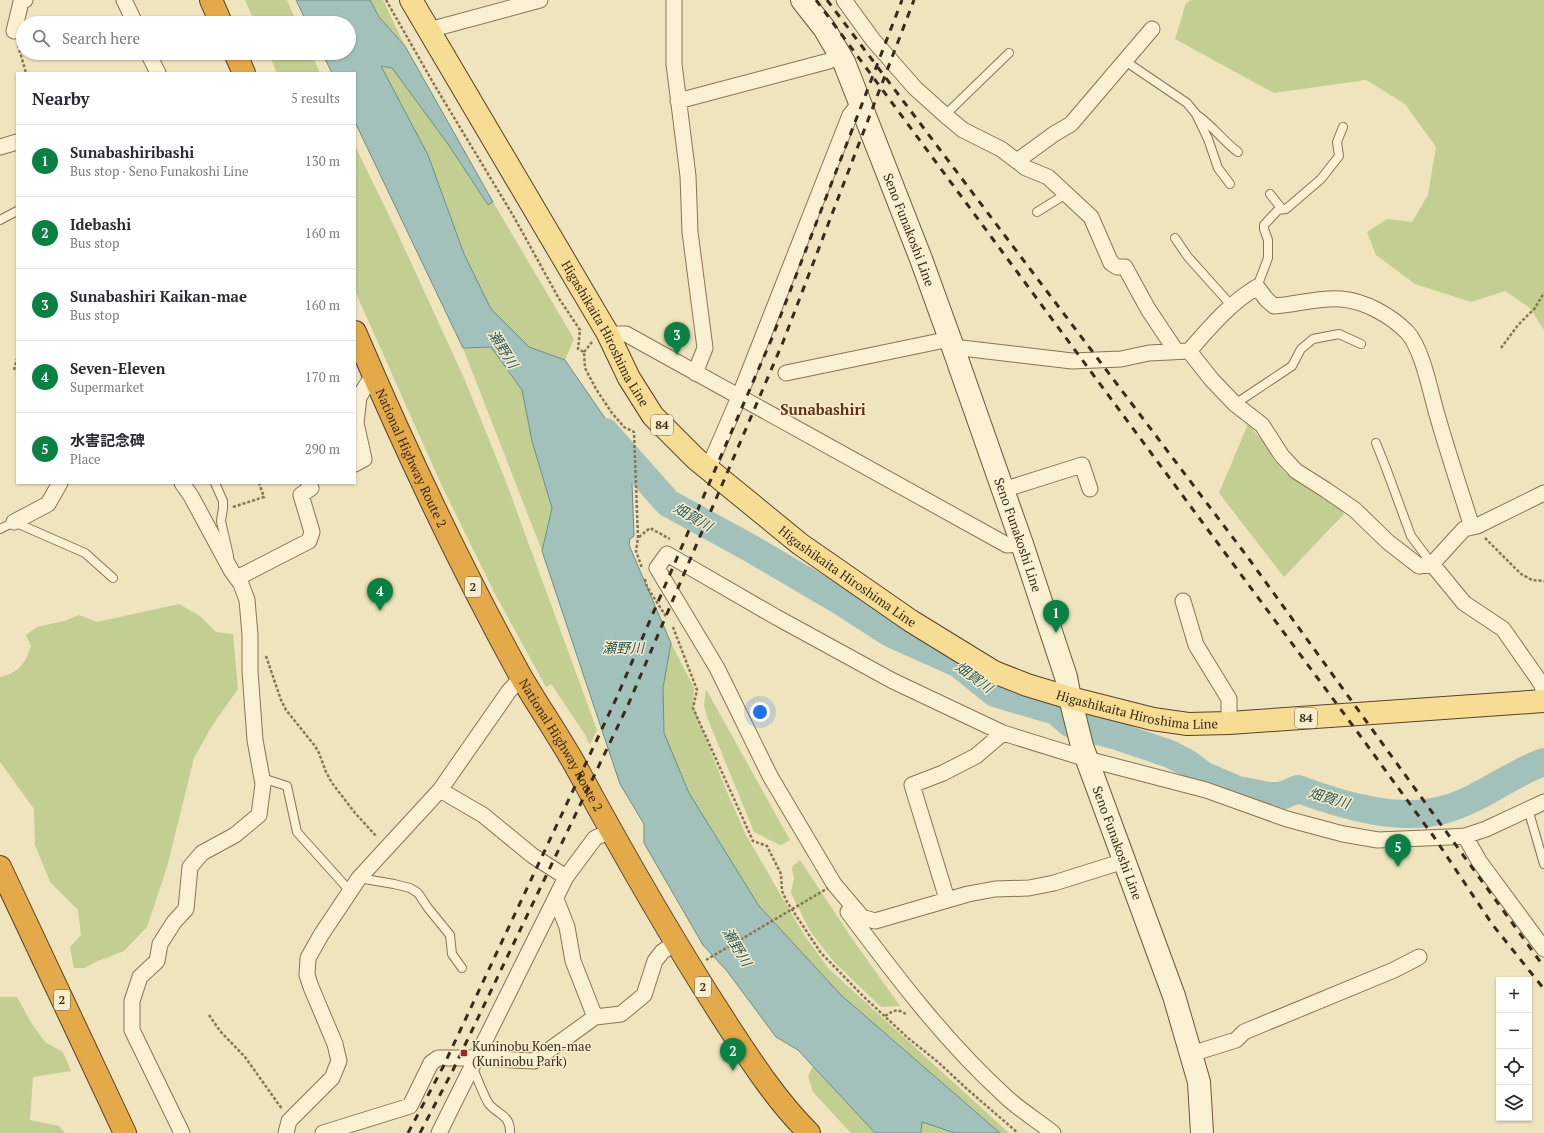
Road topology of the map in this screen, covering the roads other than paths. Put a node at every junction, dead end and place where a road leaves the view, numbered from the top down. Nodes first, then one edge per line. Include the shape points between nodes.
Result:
1 (25, 0) edge
2 (124, 0) edge
3 (211, 0) edge
4 (411, 0) edge
5 (540, 0) edge
6 (674, 0) edge
7 (802, 0) edge
8 (844, 0) edge
9 (17, 16) edge
10 (132, 16) edge
11 (219, 16) edge
12 (16, 21) edge
13 (1152, 29) dead end
14 (429, 30) junction
15 (14, 31) dead end
16 (1009, 53) dead end
17 (840, 54) junction
18 (152, 60) edge
19 (238, 60) edge
20 (1125, 61) junction
21 (158, 72) edge
22 (244, 72) edge
23 (678, 101) junction
24 (860, 103) junction
25 (1196, 114) junction
26 (945, 115) junction
27 (1343, 127) dead end
28 (16, 142) edge
29 (0, 147) edge
30 (1238, 152) dead end
31 (1017, 161) junction
32 (1230, 184) dead end
33 (1066, 194) junction
34 (1270, 194) dead end
35 (1282, 209) junction
36 (16, 212) edge
37 (1037, 212) dead end
38 (0, 220) edge
39 (1175, 238) dead end
40 (1258, 286) junction
41 (1231, 306) junction
42 (356, 334) edge
43 (608, 334) junction
44 (952, 343) junction
45 (1361, 344) dead end
46 (1183, 351) junction
47 (695, 373) junction
48 (786, 373) dead end
49 (373, 375) junction
50 (739, 397) junction
51 (1235, 404) junction
52 (356, 422) edge
53 (356, 422) edge
54 (1376, 443) dead end
55 (356, 463) edge
56 (708, 469) junction
57 (59, 484) edge
58 (183, 484) edge
59 (215, 484) edge
60 (314, 485) edge
61 (1090, 489) dead end
62 (1003, 490) junction
63 (1544, 493) edge
64 (14, 522) junction
65 (1474, 527) junction
66 (0, 529) edge
67 (1022, 544) junction
68 (1432, 564) junction
69 (234, 574) junction
70 (113, 578) dead end
71 (1183, 601) dead end
72 (522, 677) junction
73 (1544, 697) edge
74 (1544, 701) edge
75 (1071, 702) junction
76 (1229, 724) junction
77 (1003, 733) junction
78 (1084, 753) junction
79 (262, 778) junction
80 (440, 790) junction
81 (1544, 802) edge
82 (1528, 809) junction
83 (611, 831) junction
84 (1465, 836) junction
85 (1124, 861) junction
86 (1544, 864) edge
87 (0, 868) edge
88 (566, 877) junction
89 (359, 878) junction
90 (349, 890) junction
91 (834, 890) junction
92 (556, 899) junction
93 (947, 899) junction
94 (676, 942) junction
95 (1544, 949) edge
96 (1419, 957) dead end
97 (462, 968) dead end
98 (595, 1017) junction
99 (1191, 1054) junction
100 (474, 1062) junction
101 (287, 1127) edge
102 (125, 1133) edge
103 (182, 1133) edge
104 (323, 1133) edge
105 (439, 1133) edge
106 (510, 1133) edge
107 (809, 1133) edge
108 (1053, 1133) edge
109 (1202, 1133) edge

1 - 9 street via 20,2
2 - 10 street
3 - 11 highway
4 - 14 main road, Higashikaita Hiroshima Line / 84
5 - 14 street
6 - 23 street via 674,64
7 - 17 main road, Seno Funakoshi Line
8 - 26 street via 873,40 915,88
12 - 15 street
13 - 20 street
14 - 43 main road, Higashikaita Hiroshima Line / 84
16 - 26 lane
17 - 23 street via 829,61
17 - 24 main road, Seno Funakoshi Line
18 - 21 street
19 - 22 highway
20 - 25 lane via 1187,103
20 - 31 street via 1071,124
23 - 47 street via 688,176 690,232 705,348
24 - 44 main road, Seno Funakoshi Line
24 - 50 street via 850,115
25 - 30 lane via 1208,122
25 - 32 lane via 1218,168
26 - 31 street via 963,130 1001,149
27 - 35 lane via 1337,142 1339,156 1335,162 1321,179
28 - 29 street
31 - 33 street via 1026,168 1048,177
33 - 37 lane
33 - 46 street via 1091,217 1111,263 1117,267 1126,267 1148,309
34 - 35 lane
35 - 40 lane via 1264,225 1268,240 1268,258
36 - 38 lane
39 - 41 lane via 1188,257
40 - 41 street
40 - 65 street via 1274,306 1321,299 1340,299 1372,307 1408,333 1424,366
41 - 46 street
42 - 49 highway, National Highway Route 2 / 2
43 - 47 street via 626,334
43 - 56 main road, Higashikaita Hiroshima Line / 84 via 629,378 653,416
44 - 46 street via 1072,361 1121,359 1149,353
44 - 48 street
44 - 62 main road, Seno Funakoshi Line
45 - 51 lane via 1339,334 1313,339 1302,349 1292,366
46 - 51 street
47 - 50 street
49 - 53 street via 359,397
49 - 72 highway, National Highway Route 2 / 2 via 471,583
50 - 56 street
50 - 67 street via 1006,545
51 - 68 street via 1262,425 1282,456 1296,471 1355,510 1388,542 1419,566
52 - 55 street via 364,459
54 - 68 lane via 1411,536
56 - 75 main road, Higashikaita Hiroshima Line / 84 via 800,544 911,621 994,672
57 - 64 street via 48,504
58 - 69 street
59 - 69 lane via 223,501 221,521
60 - 69 street via 301,495 312,532 308,542
61 - 62 street via 1082,465
62 - 67 main road, Seno Funakoshi Line
63 - 65 street
64 - 66 lane
64 - 70 lane via 85,553
65 - 68 street via 1464,530
67 - 75 main road, Seno Funakoshi Line via 1066,677
68 - 73 street via 1464,603 1503,629 1538,679
69 - 79 street via 247,600 255,740
71 - 76 street via 1196,646 1229,699
72 - 80 street via 509,691
72 - 83 highway, National Highway Route 2 / 2 via 571,756
74 - 76 main road, Higashikaita Hiroshima Line / 84
75 - 76 main road, Higashikaita Hiroshima Line / 84 via 1188,724
75 - 78 main road, Seno Funakoshi Line
77 - 78 street
77 - 91 street via 893,681 667,554 656,568 717,668 770,776 834,884
77 - 93 street via 976,756 912,785
78 - 84 street via 1206,790 1288,819 1343,834 1378,840
78 - 85 main road, Seno Funakoshi Line
79 - 90 lane via 287,786 297,832
79 - 103 street via 259,815 235,835 202,853 190,867 186,909 160,944 157,961 140,977 132,1001 132,1030
80 - 88 street via 483,815 533,856
80 - 89 street
81 - 82 street
82 - 84 street
82 - 86 lane
83 - 88 street via 595,838
83 - 94 highway, National Highway Route 2 / 2
84 - 95 street via 1479,860
85 - 93 street via 1054,883 1029,888 995,889
85 - 99 main road, Seno Funakoshi Line via 1174,996
87 - 102 highway, 2
88 - 92 street
89 - 90 street
89 - 97 lane via 410,888 418,893 450,934 452,954
90 - 101 street via 308,958 307,975 335,1044 339,1061 332,1078
91 - 93 street via 862,917 875,921
91 - 108 street via 847,911 919,1004 1004,1095
92 - 98 street via 567,927 573,961
92 - 100 street
94 - 98 street via 655,961 644,995 621,1014
94 - 107 highway, National Highway Route 2 / 2 via 761,1077
96 - 99 street via 1394,970 1244,1032 1236,1040
98 - 100 street via 534,1061
99 - 109 main road, Seno Funakoshi Line via 1199,1082
100 - 104 street via 438,1058 431,1062 410,1106
100 - 105 street
100 - 106 lane via 489,1104 506,1118

